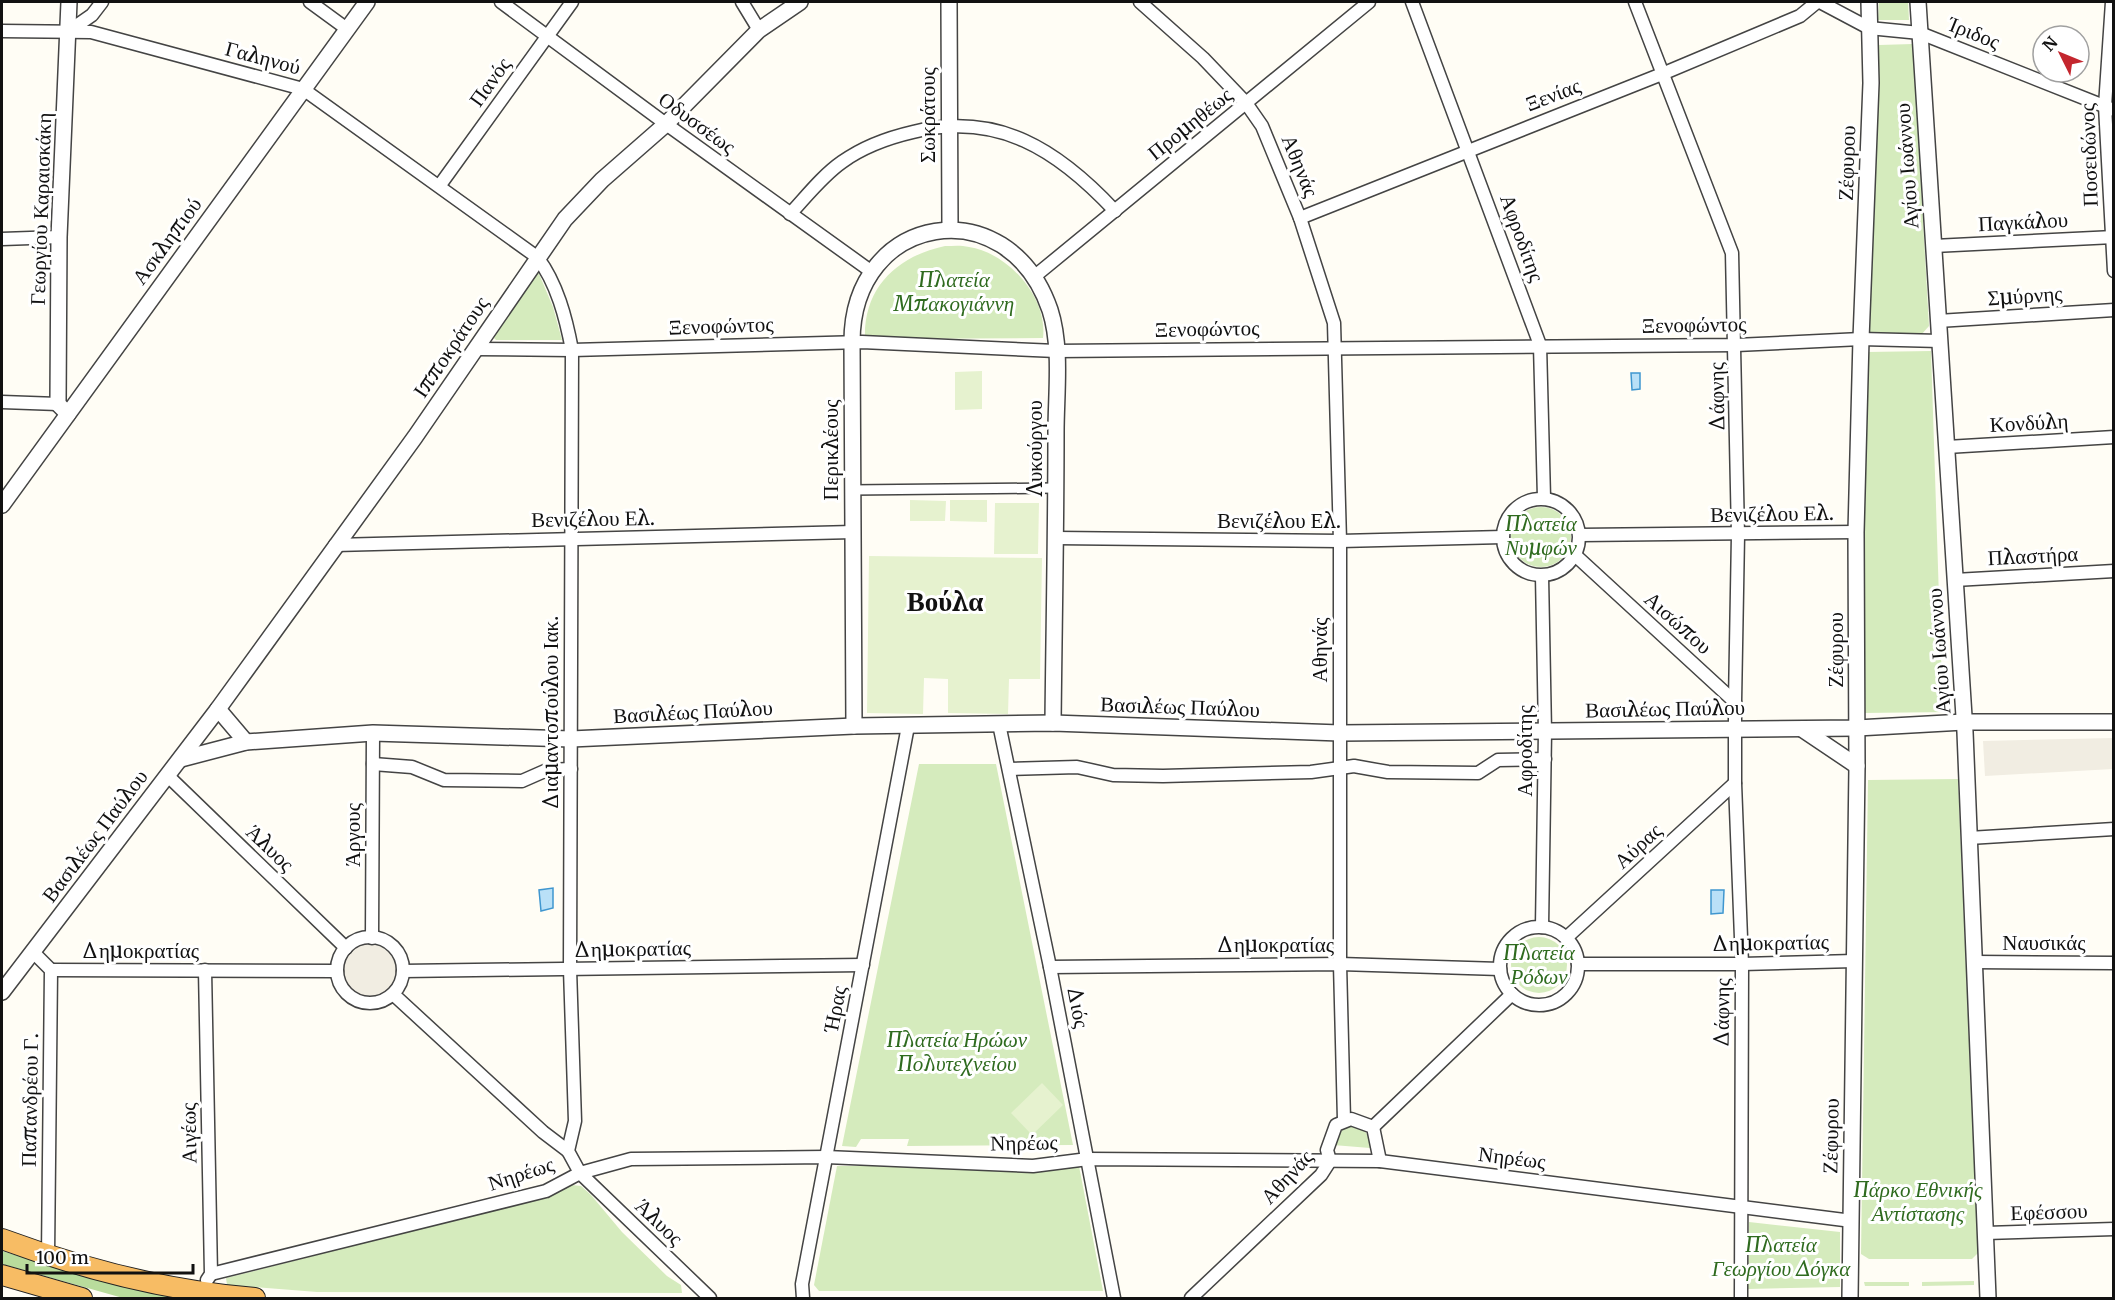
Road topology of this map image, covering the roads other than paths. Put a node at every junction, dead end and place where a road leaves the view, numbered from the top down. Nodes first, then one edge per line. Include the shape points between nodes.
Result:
1 (69, 2) edge
2 (102, 2) edge
3 (310, 2) edge
4 (367, 2) edge
5 (501, 2) edge
6 (572, 2) edge
7 (742, 2) edge
8 (800, 2) edge
9 (949, 2) edge
10 (1369, 2) edge
11 (1412, 2) edge
12 (1635, 2) edge
13 (1818, 2) edge
14 (1869, 2) edge
15 (1918, 2) edge
16 (2112, 2) edge
17 (1148, 4) edge
18 (1869, 28) junction
19 (347, 29) junction
20 (759, 30) junction
21 (2, 31) edge
22 (69, 31) junction
23 (1920, 33) junction
24 (548, 35) junction
25 (1662, 74) junction
26 (303, 89) junction
27 (1246, 103) junction
28 (2110, 108) edge
29 (666, 124) junction
30 (950, 125) junction
31 (1468, 149) junction
32 (440, 186) junction
33 (1114, 211) junction
34 (790, 214) junction
35 (1300, 218) junction
36 (950, 228) junction
37 (59, 237) junction
38 (2113, 237) edge
39 (2, 239) edge
40 (1934, 246) junction
41 (537, 257) junction
42 (2114, 271) edge
43 (872, 272) junction
44 (1035, 276) junction
45 (2114, 310) edge
46 (1938, 321) junction
47 (1861, 339) junction
48 (1940, 340) junction
49 (852, 342) junction
50 (1540, 345) junction
51 (1736, 345) junction
52 (1336, 347) junction
53 (476, 349) junction
54 (572, 350) junction
55 (1056, 351) junction
56 (2, 402) edge
57 (63, 409) junction
58 (2114, 437) edge
59 (1947, 447) junction
60 (1056, 488) junction
61 (852, 490) junction
62 (1544, 498) junction
63 (2, 505) edge
64 (853, 532) junction
65 (1856, 532) junction
66 (1738, 535) junction
67 (1580, 536) junction
68 (1503, 537) junction
69 (1056, 538) junction
70 (570, 539) junction
71 (1340, 541) junction
72 (335, 545) junction
73 (1575, 555) junction
74 (2114, 571) edge
75 (1542, 576) junction
76 (1955, 579) junction
77 (1735, 702) junction
78 (218, 709) junction
79 (1964, 722) junction
80 (2114, 722) edge
81 (1053, 723) junction
82 (999, 724) junction
83 (854, 726) junction
84 (908, 726) junction
85 (1857, 728) junction
86 (1736, 729) junction
87 (1802, 729) junction
88 (1545, 732) junction
89 (373, 733) junction
90 (1340, 733) junction
91 (571, 739) junction
92 (246, 742) junction
93 (181, 759) junction
94 (1545, 759) junction
95 (373, 764) junction
96 (1857, 766) junction
97 (1340, 767) junction
98 (571, 769) junction
99 (1009, 769) junction
100 (168, 776) junction
101 (1735, 783) junction
102 (2114, 829) edge
103 (1969, 838) junction
104 (1542, 927) junction
105 (372, 938) junction
106 (1566, 938) junction
107 (346, 948) junction
108 (33, 952) junction
109 (1854, 961) junction
110 (1975, 962) junction
111 (2114, 963) edge
112 (1340, 964) junction
113 (1578, 964) junction
114 (1742, 964) junction
115 (862, 965) junction
116 (1050, 967) junction
117 (570, 969) junction
118 (1500, 969) junction
119 (51, 970) junction
120 (205, 970) junction
121 (337, 970) junction
122 (403, 971) junction
123 (2, 992) edge
124 (393, 994) junction
125 (1512, 994) junction
126 (1344, 1120) junction
127 (1373, 1127) junction
128 (568, 1151) junction
129 (826, 1156) junction
130 (1088, 1159) junction
131 (1330, 1161) junction
132 (1380, 1161) junction
133 (580, 1173) junction
134 (1740, 1206) junction
135 (1852, 1221) junction
136 (2114, 1229) edge
137 (1986, 1233) junction
138 (2, 1239) edge
139 (48, 1256) junction
140 (211, 1274) junction
141 (2, 1275) edge
142 (199, 1291) junction
143 (82, 1299) edge
144 (255, 1299) edge
145 (710, 1299) edge
146 (803, 1299) edge
147 (1114, 1299) edge
148 (1191, 1299) edge
149 (1740, 1299) edge
150 (1850, 1299) edge
151 (1988, 1299) edge

1 - 22 street, Γεωργίου Καραισκάκη
2 - 22 street via 92,15
3 - 19 street
4 - 19 street, Ασκληπιού
5 - 24 street, Οδυσσέως
6 - 24 street, Πανός
7 - 20 street
8 - 20 street, Ιπποκράτους
9 - 30 street, Σωκράτους
10 - 27 street, Προμηθέως
11 - 31 street, Αφροδίτης
12 - 25 street, Δάφνης
13 - 18 street, Ίριδος
13 - 25 street, Ξενίας via 1800,16
14 - 18 street, Ζέφυρου
15 - 23 street, Αγίου Ιωάννου
16 - 28 street, Ποσειδώνος
17 - 27 street, Αθηνάς
18 - 23 street, Ίριδος
18 - 47 street, Ζέφυρου via 1871,83
19 - 26 street, Ασκληπιού
20 - 29 street, Ιπποκράτους
21 - 22 street, Γαληνού
22 - 26 street, Γαληνού via 91,32
22 - 37 street, Γεωργίου Καραισκάκη
23 - 28 street, Ίριδος
23 - 40 street, Αγίου Ιωάννου
24 - 29 street, Οδυσσέως
24 - 32 street, Πανός
25 - 31 street, Ξενίας
25 - 51 street, Δάφνης via 1732,253
26 - 32 street, Γαληνού
26 - 57 street, Ασκληπιού
27 - 33 street, Προμηθέως
27 - 35 street, Αθηνάς via 1271,145
28 - 38 street, Ποσειδώνος
29 - 34 street, Οδυσσέως
29 - 41 street, Ιπποκράτους via 587,195
30 - 33 street via 992,128 1023,139 1078,175
30 - 34 street via 872,144 840,163
30 - 36 street, Σωκράτους
31 - 35 street, Ξενίας
31 - 50 street, Αφροδίτης
32 - 41 street, Γαληνού
33 - 44 street, Προμηθέως
34 - 43 street, Οδυσσέως
35 - 52 street, Αθηνάς via 1334,323
36 - 43 street, Περικλέους via 901,244
36 - 44 street, Λυκούργου via 995,242
37 - 39 street
37 - 57 street, Γεωργίου Καραισκάκη
38 - 40 street, Παγκάλου
38 - 42 street, Ποσειδώνος
40 - 46 street, Αγίου Ιωάννου
41 - 53 street, Ιπποκράτους
41 - 54 street, Διαμαντοπούλου Ιακ. via 566,320
43 - 49 street, Περικλέους via 858,299
44 - 55 street, Λυκούργου via 1051,313
45 - 46 street, Σμύρνης
46 - 48 street, Αγίου Ιωάννου
47 - 48 street, Ξενοφώντος
47 - 51 street, Ξενοφώντος
47 - 65 street, Ζέφυρου
48 - 59 street, Αγίου Ιωάννου
49 - 54 street, Ξενοφώντος
49 - 55 street, Ξενοφώντος
49 - 61 street, Περικλέους
50 - 51 street, Ξενοφώντος
50 - 52 street, Ξενοφώντος
50 - 62 street, Αφροδίτης
51 - 66 street, Δάφνης
52 - 55 street, Ξενοφώντος
52 - 71 street, Αθηνάς
53 - 54 street, Ξενοφώντος
53 - 72 street, Ιπποκράτους
54 - 70 street, Διαμαντοπούλου Ιακ.
55 - 60 street, Λυκούργου
56 - 57 street
57 - 63 street, Ασκληπιού
58 - 59 street, Κονδύλη
59 - 76 street, Αγίου Ιωάννου
60 - 61 street
60 - 69 street, Λυκούργου
61 - 64 street, Περικλέους
62 - 67 street via 1569,510
62 - 68 street via 1518,506 1510,514
64 - 70 street, Βενιζέλου Ελ.
64 - 83 street, Περικλέους
65 - 66 street, Βενιζέλου Ελ.
65 - 85 street, Ζέφυρου
66 - 67 street, Βενιζέλου Ελ.
66 - 77 street, Δάφνης
67 - 73 street
68 - 71 street, Βενιζέλου Ελ.
68 - 75 street via 1511,561 1520,569
69 - 71 street, Βενιζέλου Ελ.
69 - 81 street, Λυκούργου
70 - 72 street, Βενιζέλου Ελ.
70 - 91 street, Διαμαντοπούλου Ιακ.
71 - 90 street, Αθηνάς
72 - 78 street, Ιπποκράτους
73 - 75 street via 1562,570
73 - 77 street, Αισώπου
74 - 76 street, Πλαστήρα
75 - 88 street, Αφροδίτης
76 - 79 street, Αγίου Ιωάννου
77 - 86 street
78 - 92 street
78 - 93 street, Ιπποκράτους
79 - 80 street, Βασιλέως Παύλου
79 - 85 street, Βασιλέως Παύλου
79 - 103 street, Αγίου Ιωάννου
81 - 82 street, Βασιλέως Παύλου
81 - 90 street, Βασιλέως Παύλου
82 - 84 street, Βασιλέως Παύλου
82 - 99 street, Διός
83 - 84 street, Βασιλέως Παύλου
83 - 91 street, Βασιλέως Παύλου
84 - 115 street, Ήρας
85 - 87 street, Βασιλέως Παύλου
85 - 96 street, Ζέφυρου
86 - 87 street, Βασιλέως Παύλου
86 - 88 street, Βασιλέως Παύλου
86 - 101 street, Δάφνης
87 - 96 street
88 - 90 street, Βασιλέως Παύλου
88 - 94 street, Αφροδίτης
89 - 91 street, Βασιλέως Παύλου
89 - 92 street, Βασιλέως Παύλου
89 - 95 street, Άργους
90 - 97 street, Αθηνάς
91 - 98 street, Διαμαντοπούλου Ιακ.
92 - 93 street, Βασιλέως Παύλου
93 - 100 street, Βασιλέως Παύλου
94 - 97 street via 1498,760 1478,773
94 - 104 street, Αφροδίτης
95 - 98 street via 412,767 444,780 522,781 547,770
95 - 105 street, Άργους
96 - 109 street, Ζέφυρου
97 - 99 street via 1311,772 1163,776 1113,775 1077,767
97 - 112 street, Αθηνάς
98 - 117 street, Διαμαντοπούλου Ιακ.
99 - 116 street, Διός
100 - 107 street, Άλυος
100 - 108 street, Βασιλέως Παύλου
101 - 106 street, Αύρας
101 - 114 street, Δάφνης
102 - 103 street
103 - 110 street, Αγίου Ιωάννου
104 - 106 street
104 - 118 street via 1515,935 1506,945
105 - 107 street via 353,942
105 - 122 street via 391,945
106 - 113 street
107 - 121 street
108 - 119 street
108 - 123 street, Βασιλέως Παύλου
109 - 114 street, Δημοκρατίας
109 - 135 street, Ζέφυρου
110 - 111 street, Ναυσικάς
110 - 137 street, Αγίου Ιωάννου
112 - 116 street, Δημοκρατίας
112 - 118 street, Δημοκρατίας
112 - 126 street, Αθηνάς
113 - 114 street, Δημοκρατίας
113 - 125 street via 1572,986 1554,1001 1532,1004
114 - 134 street, Δάφνης
115 - 117 street, Δημοκρατίας
115 - 129 street, Ήρας
116 - 130 street, Διός
117 - 122 street, Δημοκρατίας
117 - 128 street, Διαμαντοπούλου Ιακ. via 575,1121
118 - 125 street
119 - 120 street, Δημοκρατίας
119 - 139 street, Παπανδρέου Γ.
120 - 121 street, Δημοκρατίας
120 - 140 street, Αιγέως
121 - 124 street via 339,981 352,998 373,1003
122 - 124 street
124 - 128 street
125 - 127 street
126 - 127 street via 1360,1120
126 - 131 street, Αθηνάς via 1332,1132 1327,1150
127 - 132 street
128 - 133 street
129 - 130 street, Νηρέως via 1033,1166
129 - 133 street, Νηρέως via 631,1159
129 - 146 street, Ήρας via 802,1284
130 - 131 street, Νηρέως
130 - 147 street, Διός
131 - 132 street, Νηρέως
131 - 148 street, Αθηνάς via 1321,1175
132 - 134 street, Νηρέως
133 - 140 street, Νηρέως via 546,1191
133 - 145 street, Άλυος
134 - 135 street, Νηρέως
134 - 149 street, Δάφνης
135 - 150 street, Ζέφυρου
136 - 137 street, Εφέσσου
137 - 151 street, Αγίου Ιωάννου
138 - 139 highway
139 - 142 highway via 150,1284
140 - 142 street
141 - 143 highway
142 - 144 highway

